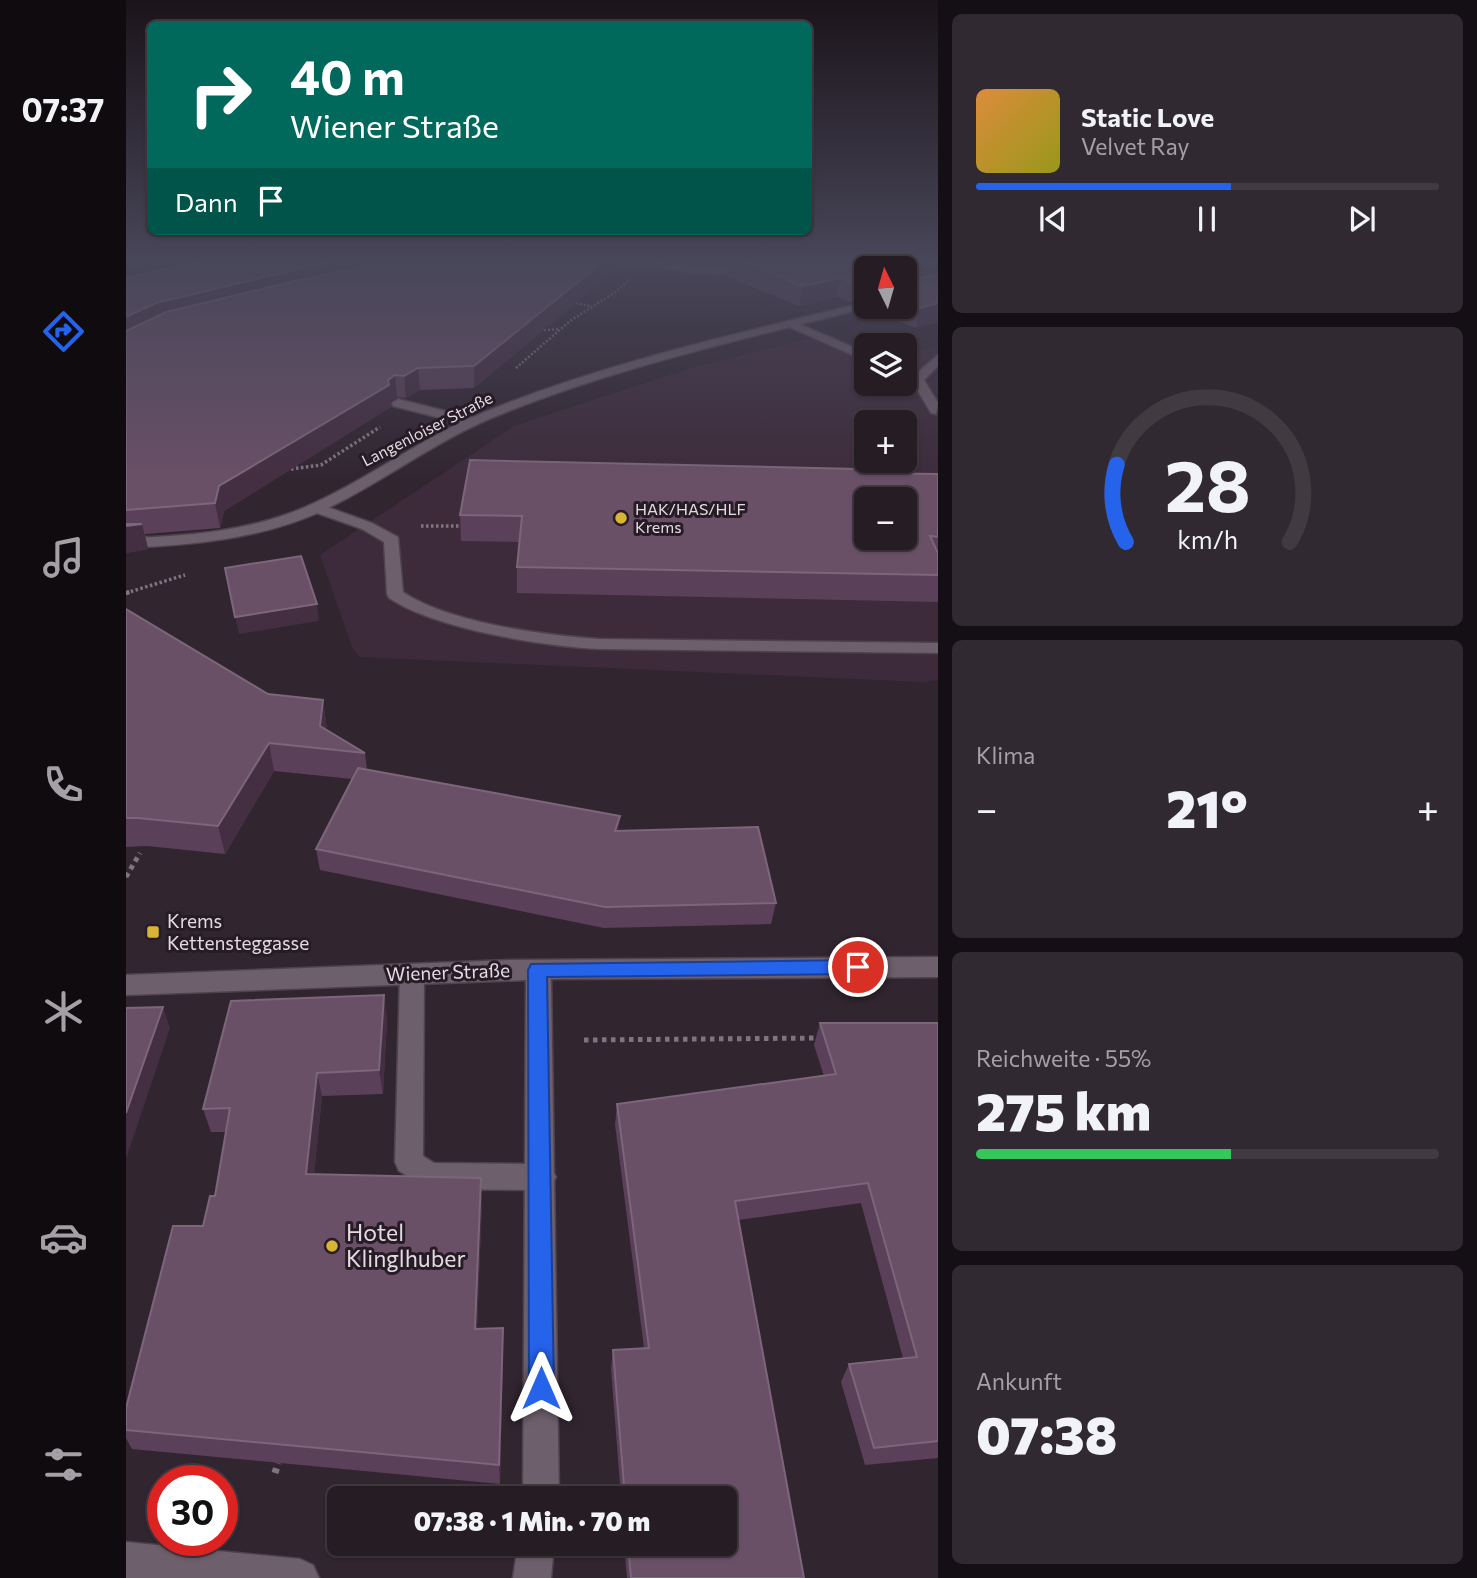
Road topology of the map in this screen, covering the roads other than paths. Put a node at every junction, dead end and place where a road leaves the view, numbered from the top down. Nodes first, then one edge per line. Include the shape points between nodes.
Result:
1 (754, 334) edge
2 (813, 334) edge
3 (854, 352) edge
4 (938, 359) edge
5 (917, 372) edge
6 (917, 384) edge
7 (398, 402) edge
8 (936, 410) dead end
9 (472, 422) junction
10 (316, 508) junction
11 (126, 543) edge
12 (938, 648) edge
13 (938, 967) edge
14 (538, 970) junction
15 (412, 974) junction
16 (126, 985) edge
17 (541, 1177) junction
18 (541, 1486) edge
19 (535, 1556) edge
20 (126, 1561) edge
21 (300, 1578) edge
22 (532, 1578) edge

1 - 9 street, Langenloiser Straße via 594,376
2 - 3 street
4 - 5 street
6 - 8 street
7 - 9 street
9 - 10 street, Langenloiser Straße
10 - 11 street, Langenloiser Straße via 265,526 216,536
10 - 12 street via 392,540 395,594 411,606 523,636 599,644
13 - 14 street, Wiener Straße
14 - 15 street, Wiener Straße
14 - 17 street
15 - 16 street, Wiener Straße
15 - 17 street via 409,1162 430,1176
17 - 18 street
19 - 22 street
20 - 21 street

